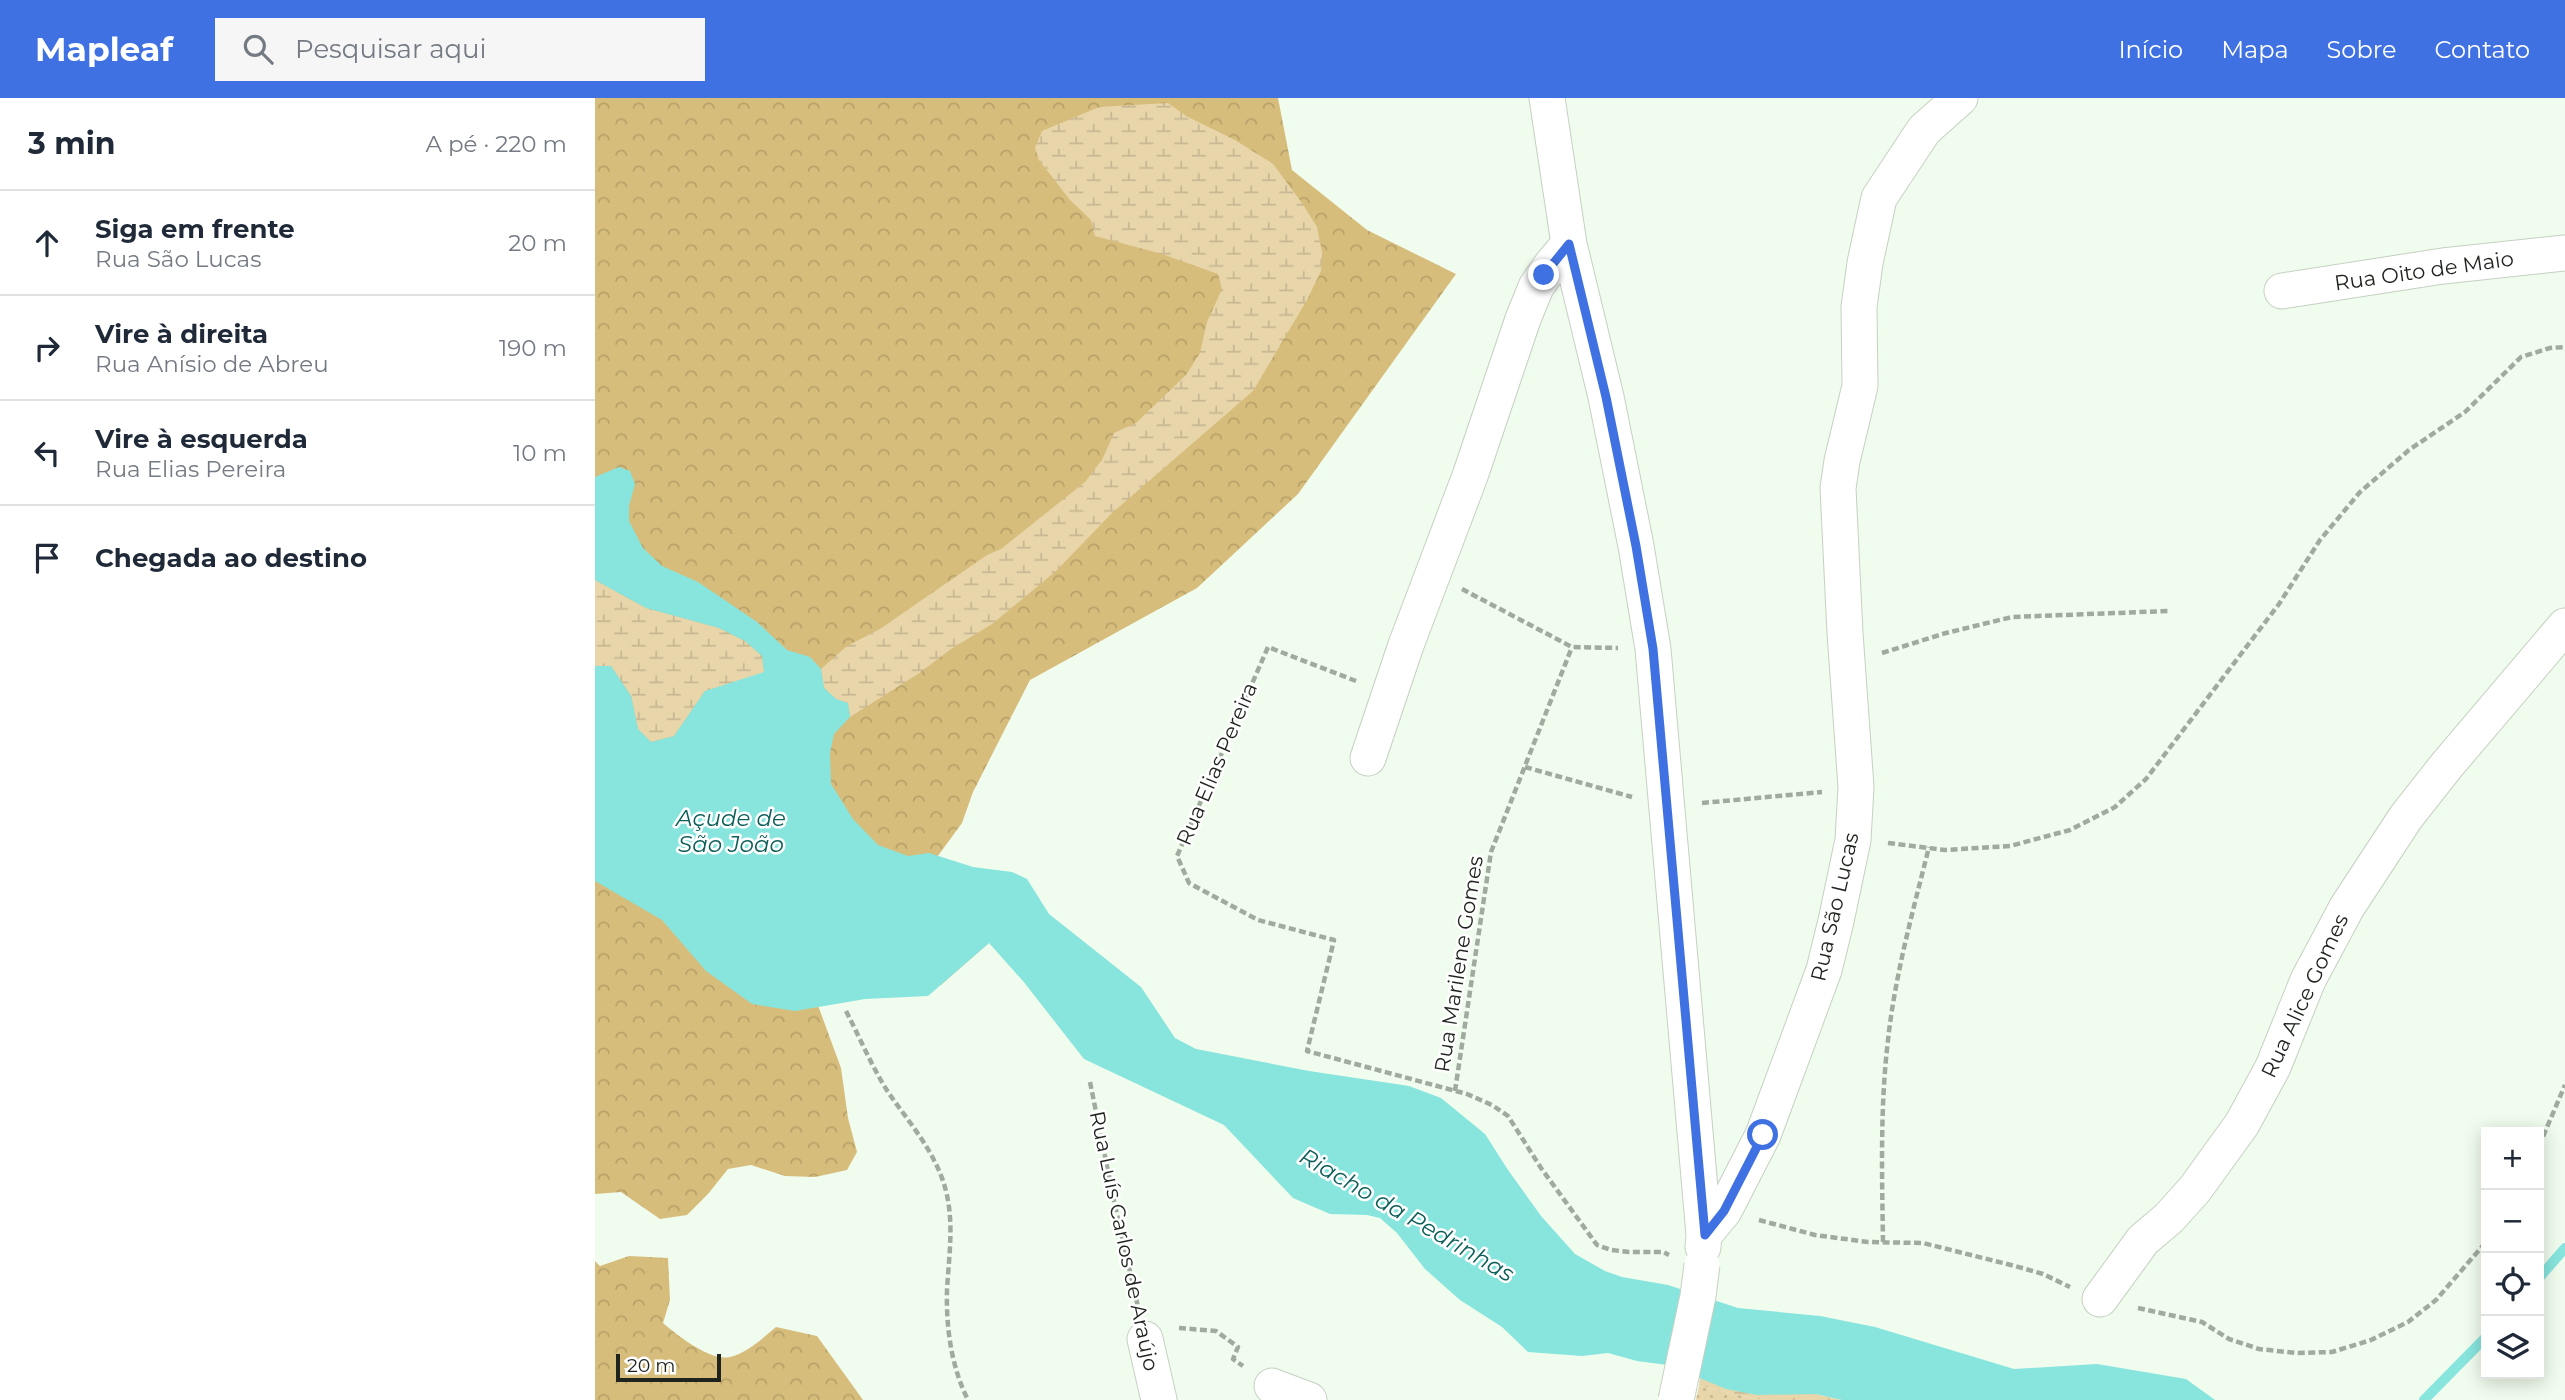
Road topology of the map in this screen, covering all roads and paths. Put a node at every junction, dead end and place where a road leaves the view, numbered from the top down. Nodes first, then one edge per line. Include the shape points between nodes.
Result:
1 (1548, 98) edge
2 (1960, 98) edge
3 (1569, 244) junction
4 (2565, 253) edge
5 (2282, 291) dead end
6 (2565, 347) edge
7 (1433, 574) junction
8 (2168, 611) dead end
9 (2565, 626) edge
10 (1572, 647) junction
11 (1653, 649) junction
12 (1847, 663) junction
13 (1389, 694) junction
14 (1368, 758) dead end
15 (1853, 840) junction
16 (1929, 848) junction
17 (846, 1011) dead end
18 (1090, 1082) dead end
19 (2565, 1085) edge
20 (1455, 1091) junction
21 (2544, 1134) edge
22 (1884, 1242) dead end
23 (1694, 1252) junction
24 (2100, 1299) dead end
25 (1145, 1339) junction
26 (1272, 1386) joint
27 (968, 1400) edge
28 (1159, 1400) edge
29 (1309, 1400) edge
30 (1676, 1400) edge

1 - 3 street
2 - 12 street, Rua São Lucas via 1924,130 1879,198 1865,263 1860,386 1842,461 1839,512
3 - 7 street via 1537,287
3 - 11 street via 1609,410
4 - 5 street, Rua Oito de Maio
6 - 16 path via 2521,357 2465,412 2409,450 2360,492 2320,540 2279,604 2162,759 2115,807 2070,830 2010,846
7 - 10 path
7 - 13 street
8 - 12 path via 2012,617
9 - 24 street, Rua Alice Gomes via 2406,817 2340,919 2242,1124 2195,1189 2143,1240
10 - 11 path
10 - 20 path, Rua Marilene Gomes via 1491,852
11 - 23 street
12 - 15 street, Rua São Lucas via 1856,787
13 - 14 street
13 - 20 path, Rua Elias Pereira via 1268,647 1177,856 1189,883 1235,908 1258,920 1333,940 1307,1052
15 - 16 path
15 - 23 street, Rua São Lucas via 1824,970 1763,1135 1724,1211
16 - 22 path via 1904,945 1888,1040 1881,1154
17 - 27 path via 944,1183 951,1218 948,1330
18 - 25 path, Rua Luís Carlos de Araújo
19 - 21 path
20 - 23 path, Rua Elias Pereira via 1508,1116 1597,1245 1629,1252
23 - 30 street, bridge via 1698,1296
25 - 26 path via 1170,1328 1216,1331 1238,1347 1233,1359
25 - 28 street, Rua Luís Carlos de Araújo
26 - 29 street

